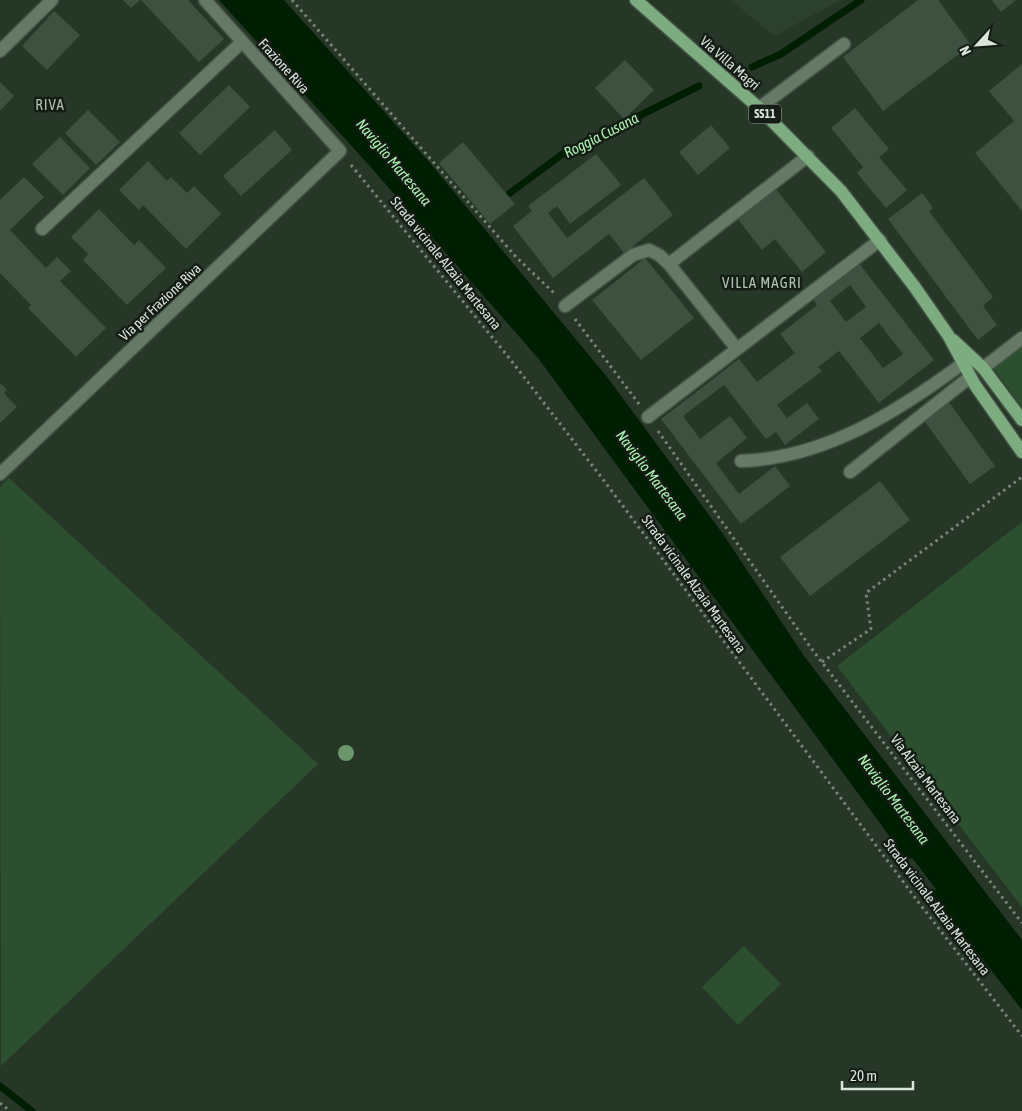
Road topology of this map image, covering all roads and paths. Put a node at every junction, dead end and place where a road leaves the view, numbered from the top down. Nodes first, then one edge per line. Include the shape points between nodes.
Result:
1 (52, 0) edge
2 (205, 0) edge
3 (636, 0) edge
4 (242, 42) junction
5 (844, 44) dead end
6 (0, 51) edge
7 (759, 108) junction
8 (340, 152) junction
9 (808, 156) junction
10 (42, 229) dead end
11 (880, 240) junction
12 (669, 264) junction
13 (565, 306) dead end
14 (948, 335) junction
15 (1022, 338) edge
16 (736, 349) junction
17 (962, 364) junction
18 (983, 368) junction
19 (970, 377) junction
20 (648, 417) dead end
21 (1022, 420) edge
22 (1022, 452) edge
23 (741, 461) dead end
24 (850, 472) dead end
25 (0, 474) edge
26 (1022, 477) edge
27 (811, 648) dead end
28 (822, 662) junction
29 (1022, 923) edge
30 (1022, 1036) edge
31 (0, 1103) edge
32 (10, 1111) edge

1 - 6 street
2 - 4 street, Frazione Riva
3 - 7 main road, Via Villa Magri / SS11
4 - 8 street, Frazione Riva
4 - 10 street
5 - 7 street
7 - 9 main road, Via Villa Magri / SS11
8 - 25 street, Via per Frazione Riva
8 - 30 path, Strada vicinale Alzaia Martesana via 510,359 605,482 892,868
9 - 11 main road, Via Villa Magri / SS11
9 - 12 street
11 - 14 main road, Via Villa Magri / SS11
11 - 16 street
12 - 13 street via 654,252 644,250
12 - 16 street
14 - 17 main road, Via Villa Magri / SS11
14 - 18 main road, Via Villa Magri / SS11
15 - 18 street
16 - 20 street
17 - 19 main road, Via Villa Magri / SS11
17 - 23 street via 898,410 822,446 790,456
18 - 21 main road, Via Villa Magri / SS11
19 - 22 main road, Via Villa Magri / SS11
19 - 24 street
26 - 28 path via 866,593 871,629
27 - 28 path, Via Alzaia Martesana
28 - 29 path, Via Alzaia Martesana
31 - 32 path

